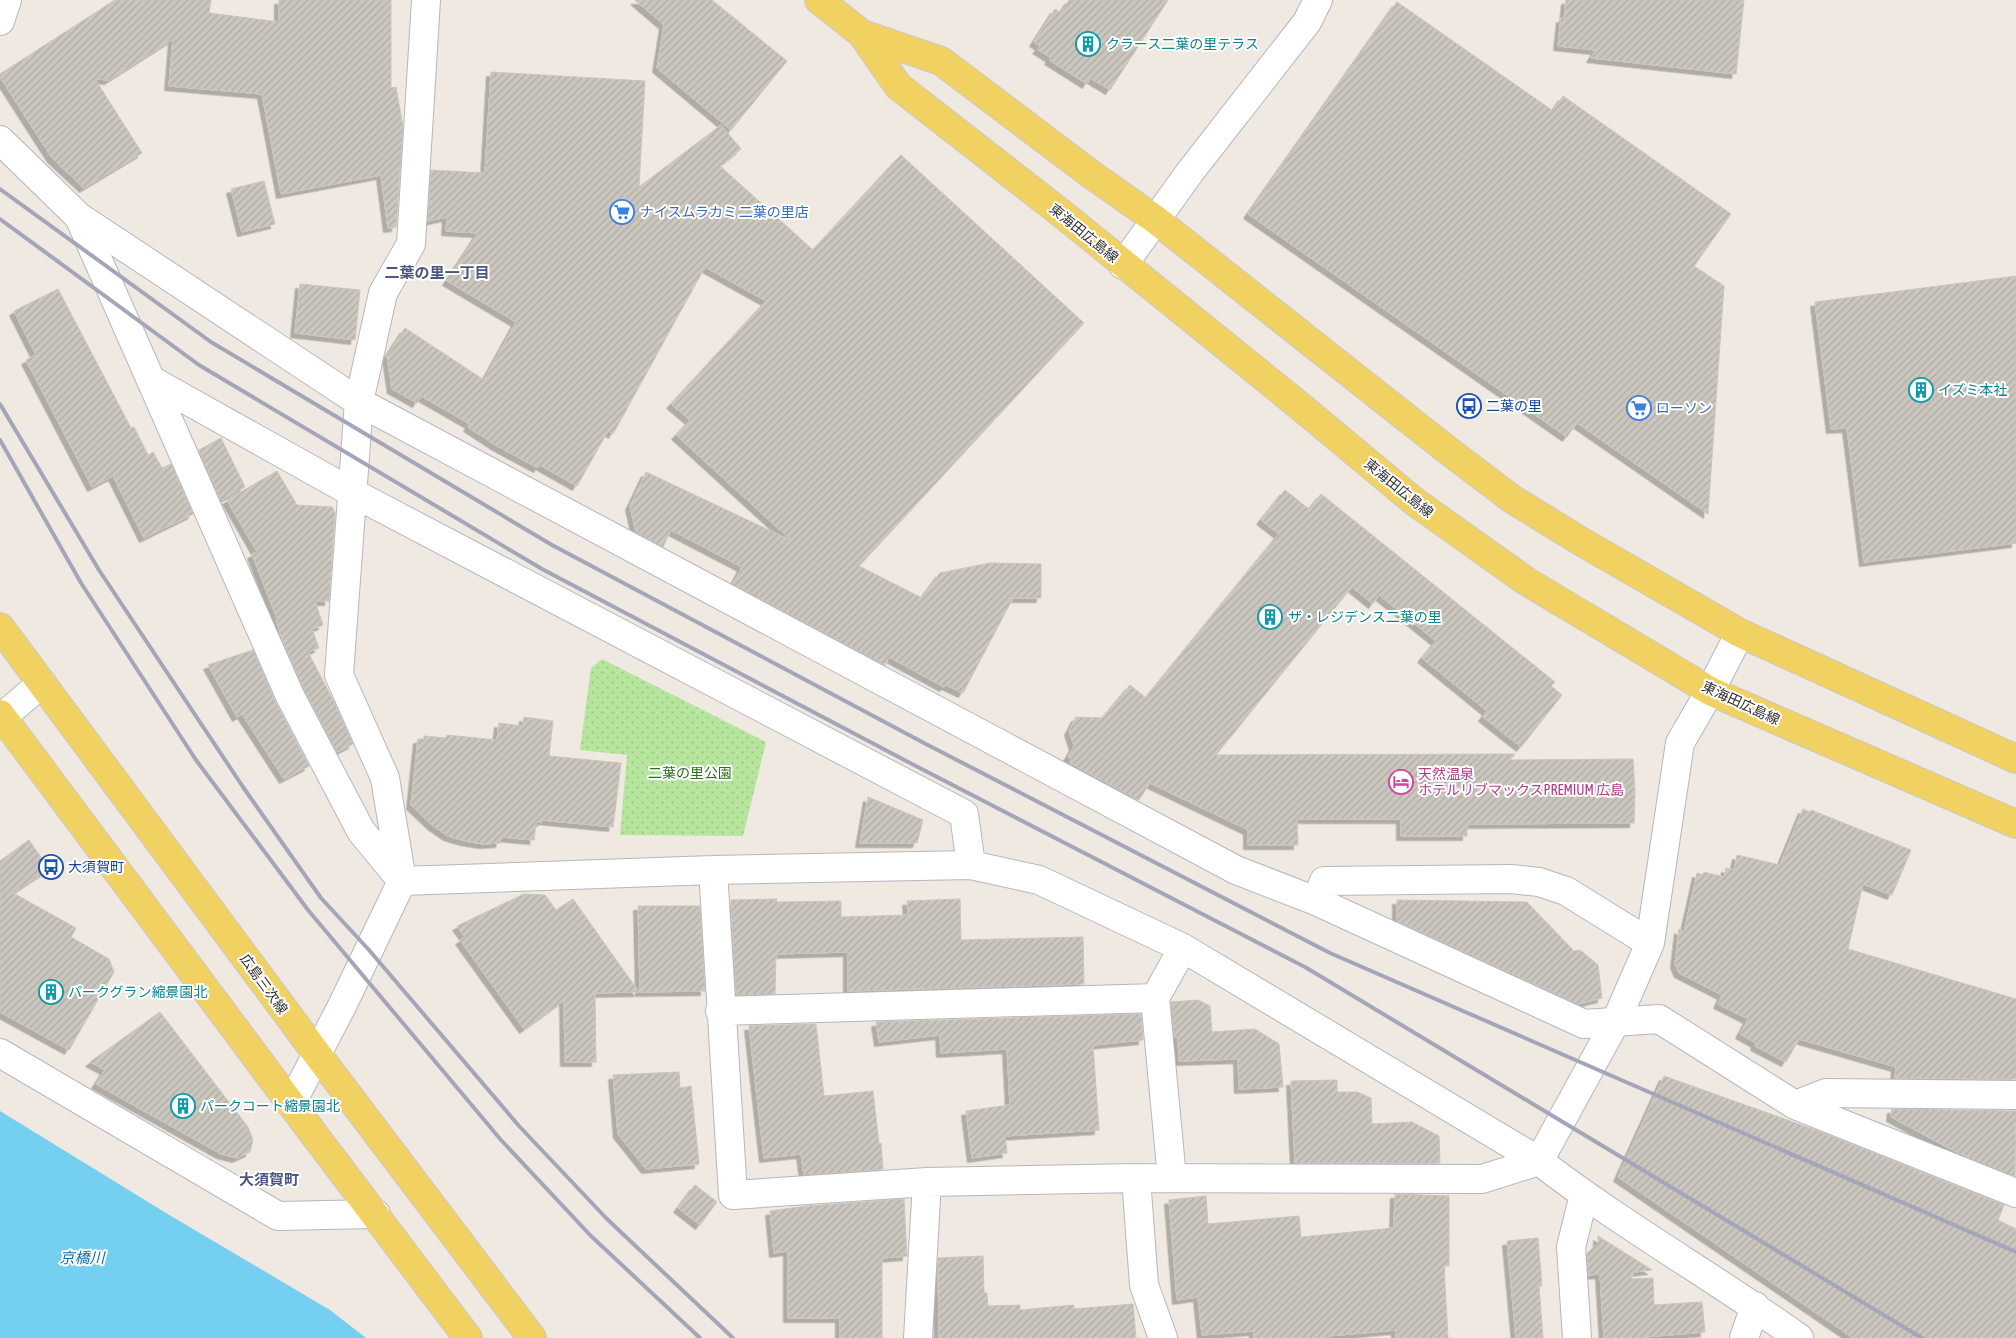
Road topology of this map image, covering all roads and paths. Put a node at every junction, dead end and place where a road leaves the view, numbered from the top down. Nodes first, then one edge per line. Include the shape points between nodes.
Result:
1 (7, 0) edge
2 (426, 0) edge
3 (820, 0) edge
4 (1318, 0) edge
5 (0, 21) edge
6 (862, 34) junction
7 (0, 140) edge
8 (79, 217) junction
9 (1156, 220) junction
10 (1123, 265) junction
11 (151, 380) junction
12 (359, 402) junction
13 (353, 493) junction
14 (0, 627) edge
15 (1740, 632) junction
16 (42, 683) junction
17 (1710, 691) junction
18 (1, 717) edge
19 (2016, 759) edge
20 (2016, 824) edge
21 (972, 865) junction
22 (713, 870) junction
23 (402, 881) junction
24 (1316, 901) junction
25 (1650, 943) junction
26 (1183, 948) junction
27 (1155, 998) junction
28 (720, 1011) junction
29 (1616, 1021) junction
30 (0, 1053) edge
31 (317, 1054) junction
32 (2016, 1095) edge
33 (291, 1104) junction
34 (1795, 1105) junction
35 (1539, 1161) junction
36 (1136, 1178) junction
37 (1172, 1178) junction
38 (927, 1182) junction
39 (2016, 1193) edge
40 (1584, 1195) junction
41 (376, 1214) junction
42 (1755, 1306) junction
43 (468, 1338) edge
44 (532, 1338) edge
45 (918, 1338) edge
46 (1163, 1338) edge
47 (1577, 1338) edge
48 (1744, 1338) edge
49 (1799, 1338) edge

1 - 5 street
2 - 12 street via 411,244 383,292
3 - 6 main road, 東海田広島線
4 - 9 street via 1307,22
6 - 9 main road, 東海田広島線 via 941,61
6 - 10 main road, 東海田広島線 via 898,86
7 - 8 street
8 - 11 street
8 - 12 street
9 - 10 street
9 - 15 main road, 東海田広島線 via 1512,499
10 - 17 main road, 東海田広島線 via 1415,502 1526,581
11 - 13 street
11 - 23 street via 290,696 361,831
12 - 13 street
12 - 24 street via 1236,870
13 - 21 street via 964,814
13 - 23 street via 339,675 385,778
14 - 16 main road, 広島三次線
15 - 17 street
15 - 19 main road, 東海田広島線
16 - 18 street
16 - 31 main road, 広島三次線
17 - 20 main road, 東海田広島線
17 - 25 street via 1680,743
18 - 33 main road
21 - 22 street
21 - 26 street via 1039,880
22 - 23 street
22 - 28 street
23 - 31 street
24 - 25 street via 1324,882 1532,881 1566,891
24 - 29 street via 1584,1024
25 - 29 street
26 - 27 street
26 - 35 street
27 - 28 street
27 - 37 street
28 - 38 street via 733,1195
29 - 34 street via 1659,1019
29 - 35 street
30 - 41 street via 278,1216
31 - 33 street
31 - 44 main road, 広島三次線
32 - 34 street via 1826,1093
33 - 41 main road
34 - 39 street
35 - 37 street via 1482,1179
35 - 40 street
36 - 37 street
36 - 38 street
36 - 46 street via 1144,1285
38 - 45 street
40 - 42 street
40 - 47 street via 1570,1247
41 - 43 main road
42 - 48 street
42 - 49 street

